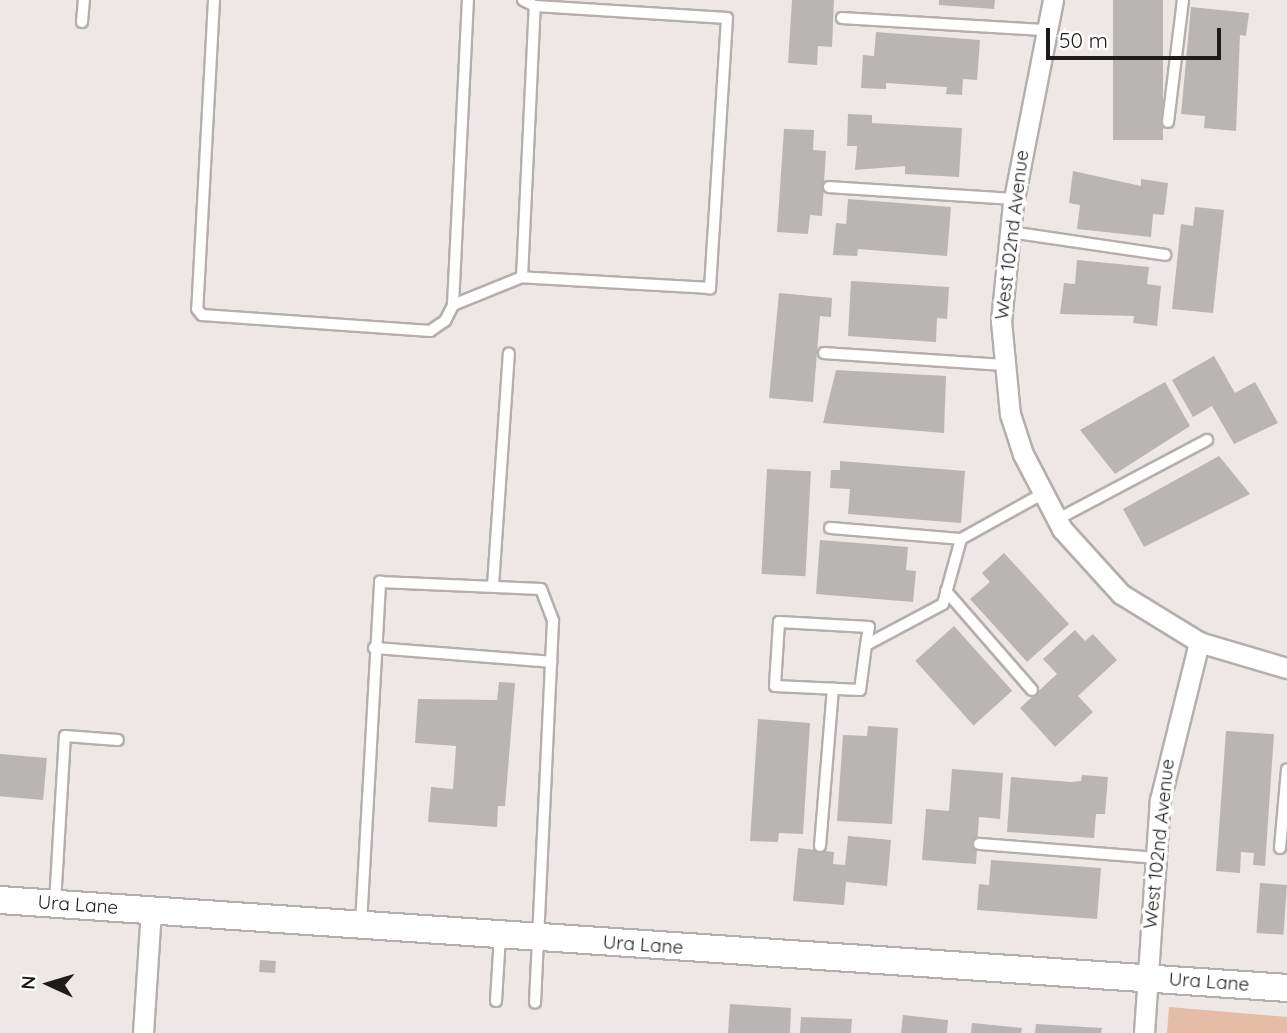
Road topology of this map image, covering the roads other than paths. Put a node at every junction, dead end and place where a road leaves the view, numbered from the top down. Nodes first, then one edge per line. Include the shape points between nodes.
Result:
1 (84, 0) edge
2 (214, 0) edge
3 (468, 0) edge
4 (523, 0) edge
5 (1053, 0) edge
6 (1183, 0) edge
7 (535, 6) junction
8 (842, 18) dead end
9 (82, 22) dead end
10 (1047, 30) junction
11 (1168, 122) dead end
12 (829, 187) dead end
13 (1013, 199) junction
14 (1009, 232) junction
15 (1165, 255) dead end
16 (522, 277) junction
17 (453, 304) junction
18 (824, 353) dead end
19 (509, 354) dead end
20 (1003, 365) junction
21 (1207, 440) dead end
22 (1042, 494) junction
23 (1056, 520) junction
24 (830, 528) dead end
25 (961, 539) junction
26 (493, 586) junction
27 (946, 592) junction
28 (1199, 642) junction
29 (866, 645) junction
30 (374, 648) junction
31 (551, 662) junction
32 (1287, 668) edge
33 (833, 689) junction
34 (1032, 690) dead end
35 (118, 740) dead end
36 (1287, 769) edge
37 (979, 844) dead end
38 (820, 846) dead end
39 (1280, 848) dead end
40 (1155, 858) junction
41 (0, 900) edge
42 (55, 904) junction
43 (151, 910) junction
44 (361, 925) junction
45 (500, 935) junction
46 (538, 937) junction
47 (1147, 978) junction
48 (1287, 988) edge
49 (496, 1001) dead end
50 (535, 1003) dead end
51 (143, 1033) edge
52 (1144, 1033) edge

1 - 9 lane
2 - 17 lane via 197,309 202,315 430,331 445,321
3 - 17 lane
4 - 7 lane
5 - 10 street, West 102nd Avenue
6 - 11 lane
7 - 16 lane
7 - 16 lane via 727,18 710,288
8 - 10 lane
10 - 13 street, West 102nd Avenue
12 - 13 lane
13 - 14 street, West 102nd Avenue
14 - 15 lane
14 - 20 street, West 102nd Avenue
16 - 17 lane
18 - 20 lane
19 - 26 lane
20 - 22 street, West 102nd Avenue via 1010,414
21 - 23 lane
22 - 23 street, West 102nd Avenue
22 - 25 lane
23 - 28 street, West 102nd Avenue via 1121,594
24 - 25 lane
25 - 27 lane
26 - 30 lane via 380,582
26 - 31 lane via 541,589 551,602
27 - 29 lane via 943,604
27 - 34 lane
28 - 32 street
28 - 40 street, West 102nd Avenue via 1168,752
29 - 33 lane via 860,690
29 - 33 lane via 869,627 779,622 775,686
30 - 31 lane
30 - 44 lane
31 - 46 lane
33 - 38 lane
35 - 42 lane via 65,736
36 - 39 lane
37 - 40 lane
40 - 47 street, West 102nd Avenue
41 - 42 street, Ura Lane
42 - 43 street, Ura Lane
43 - 44 street, Ura Lane
43 - 51 street
44 - 45 street, Ura Lane
45 - 46 street, Ura Lane
45 - 49 lane
46 - 47 street, Ura Lane
46 - 50 lane
47 - 48 street, Ura Lane
47 - 52 street, West 102nd Avenue

